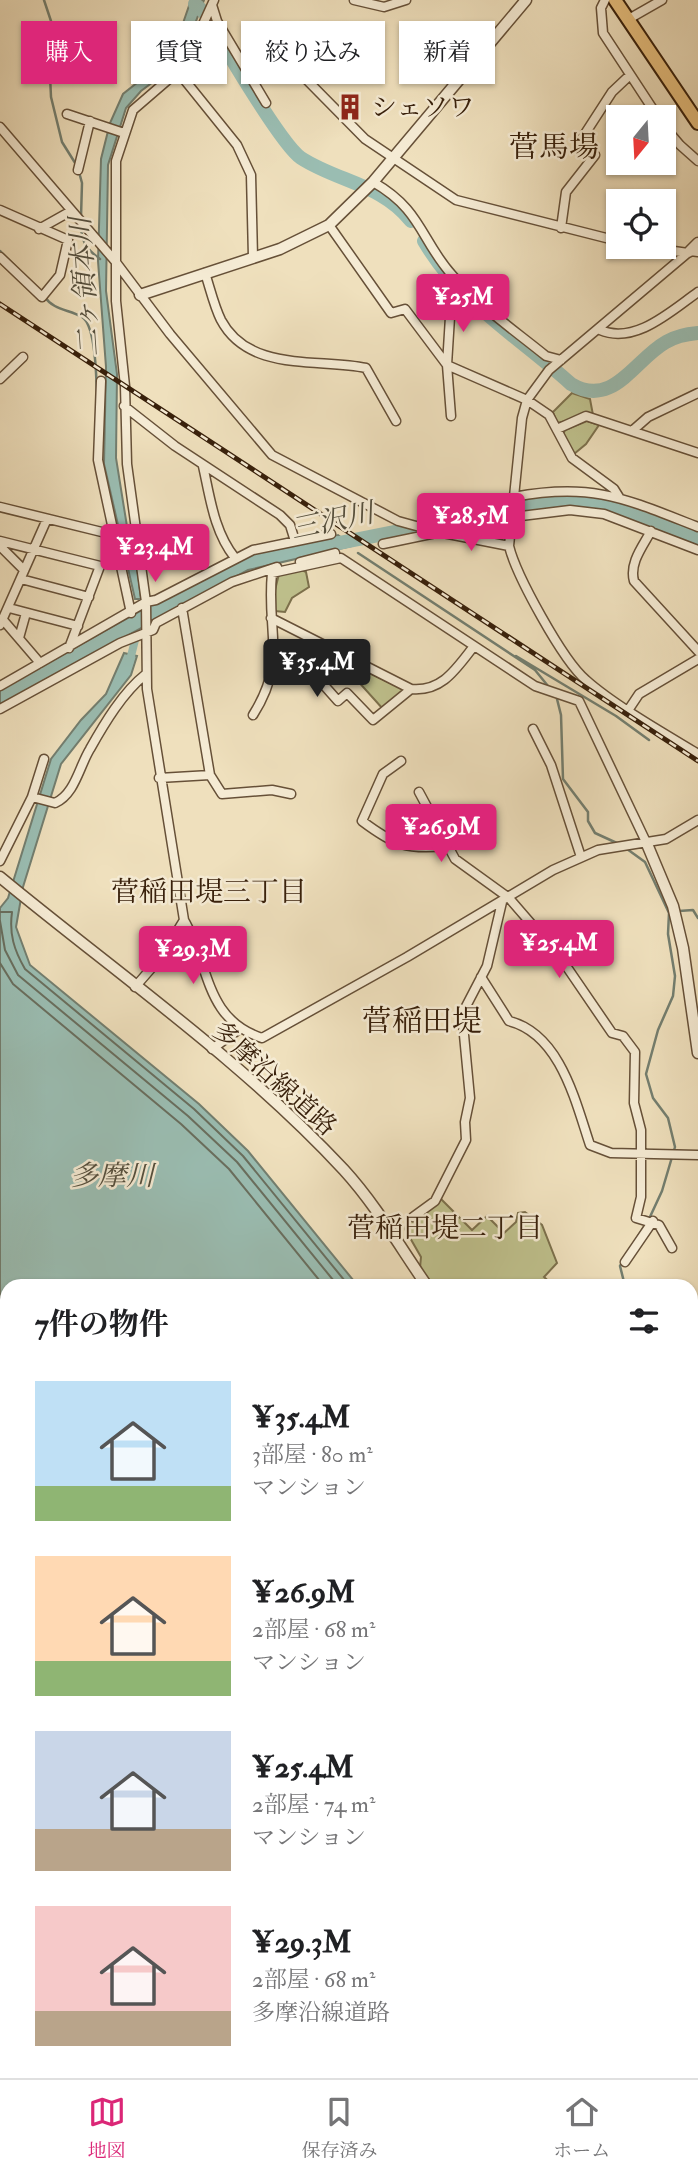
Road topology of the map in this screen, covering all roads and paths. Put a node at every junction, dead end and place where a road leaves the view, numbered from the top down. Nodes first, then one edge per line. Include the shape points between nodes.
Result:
1 (354, 0) edge
2 (406, 0) edge
3 (526, 0) edge
4 (605, 0) edge
5 (615, 0) edge
6 (662, 0) edge
7 (212, 5) edge
8 (627, 20) junction
9 (204, 21) edge
10 (241, 60) edge
11 (630, 75) junction
12 (163, 84) edge
13 (187, 84) edge
14 (256, 84) edge
15 (311, 84) edge
16 (266, 103) dead end
17 (650, 105) edge
18 (67, 114) dead end
19 (90, 121) junction
20 (698, 123) edge
21 (0, 127) edge
22 (121, 132) junction
23 (676, 140) edge
24 (393, 159) junction
25 (698, 161) edge
26 (78, 170) dead end
27 (369, 186) junction
28 (0, 211) edge
29 (71, 211) junction
30 (329, 225) junction
31 (561, 228) junction
32 (39, 229) junction
33 (606, 238) edge
34 (693, 250) edge
35 (0, 257) edge
36 (253, 257) junction
37 (113, 258) junction
38 (205, 273) junction
39 (698, 292) edge
40 (140, 295) junction
41 (451, 301) dead end
42 (600, 330) junction
43 (23, 357) dead end
44 (559, 362) junction
45 (447, 365) junction
46 (0, 379) edge
47 (101, 380) dead end
48 (698, 393) edge
49 (527, 400) junction
50 (124, 406) junction
51 (451, 416) dead end
52 (396, 421) dead end
53 (557, 429) junction
54 (632, 431) junction
55 (698, 453) edge
56 (203, 466) junction
57 (514, 497) junction
58 (618, 497) junction
59 (2, 510) edge
60 (513, 517) junction
61 (47, 519) junction
62 (698, 527) edge
63 (651, 531) junction
64 (438, 532) junction
65 (331, 534) dead end
66 (114, 535) junction
67 (0, 541) edge
68 (295, 541) junction
69 (383, 544) dead end
70 (0, 546) edge
71 (509, 546) junction
72 (34, 549) junction
73 (698, 550) edge
74 (335, 553) dead end
75 (235, 558) junction
76 (22, 575) junction
77 (89, 597) junction
78 (146, 604) junction
79 (9, 608) junction
80 (182, 608) junction
81 (26, 613) junction
82 (131, 614) junction
83 (271, 618) junction
84 (2, 623) edge
85 (78, 626) junction
86 (147, 629) junction
87 (19, 638) junction
88 (474, 646) junction
89 (69, 648) junction
90 (698, 651) edge
91 (698, 659) edge
92 (40, 663) junction
93 (275, 670) junction
94 (146, 674) junction
95 (0, 686) edge
96 (411, 688) junction
97 (0, 709) edge
98 (629, 709) junction
99 (253, 715) dead end
100 (533, 730) dead end
101 (698, 754) edge
102 (44, 759) dead end
103 (401, 761) dead end
104 (210, 775) junction
105 (159, 778) junction
106 (419, 792) dead end
107 (291, 794) dead end
108 (32, 797) junction
109 (698, 820) edge
110 (647, 844) junction
111 (446, 846) junction
112 (581, 857) junction
113 (0, 861) edge
114 (0, 877) edge
115 (506, 900) junction
116 (184, 920) junction
117 (481, 977) junction
118 (135, 987) junction
119 (238, 1030) junction
120 (212, 1049) junction
121 (698, 1053) edge
122 (639, 1154) junction
123 (698, 1155) edge
124 (413, 1217) dead end
125 (649, 1220) junction
126 (672, 1248) dead end
127 (625, 1262) dead end
128 (422, 1279) edge

1 - 2 street via 372,7
3 - 24 street
4 - 11 street via 601,8 603,33
5 - 8 main road
6 - 8 street
7 - 9 street
7 - 10 street
8 - 20 main road
11 - 17 street
11 - 31 street via 612,92 579,143 595,155 566,192
12 - 22 street via 140,101
13 - 36 street via 237,145 251,175
14 - 16 street
15 - 24 street via 365,139
18 - 19 street
19 - 22 street
19 - 26 street
21 - 29 street
22 - 37 street
23 - 25 street
24 - 27 street
24 - 31 street via 456,200
27 - 30 street
27 - 44 street via 410,210 449,272 469,293
28 - 32 street
29 - 32 street
29 - 37 street
30 - 36 street
30 - 45 street via 391,313 405,309
31 - 33 street
32 - 35 street via 68,240 60,275 42,297
34 - 42 street
36 - 38 street
37 - 40 street
37 - 50 street
38 - 40 street
38 - 52 street via 221,321 241,341 287,362 366,368
39 - 42 street via 643,329
40 - 64 street via 272,455 398,521
41 - 45 street
42 - 44 street
43 - 46 street
44 - 49 street
45 - 49 street
45 - 51 street
47 - 66 street via 98,460
48 - 54 street via 648,417
49 - 53 street via 549,415
49 - 57 street
50 - 56 street
50 - 78 street
53 - 54 street via 586,416
53 - 58 street via 572,458 614,489
54 - 55 street
56 - 68 street via 280,515 290,525
56 - 75 street via 224,545
57 - 58 street via 585,490
57 - 60 street
58 - 62 street
59 - 61 street
60 - 63 street via 549,510 592,512
60 - 64 street
60 - 71 street
61 - 66 street
61 - 72 street
63 - 73 street
63 - 90 street via 635,561 634,581
64 - 69 street
64 - 71 street
65 - 68 street
66 - 82 street
67 - 72 street
68 - 75 street
70 - 76 street
71 - 98 street via 514,567 545,622 584,679
72 - 76 street
72 - 77 street via 100,566
74 - 80 street via 265,570
75 - 78 street
76 - 77 street
76 - 79 street
77 - 85 street
78 - 82 street
78 - 86 street
79 - 81 street
79 - 84 street
80 - 86 street via 156,623 153,631
80 - 104 street
81 - 85 street
81 - 87 street
82 - 89 street
83 - 88 street via 272,573 341,558
83 - 93 street
83 - 96 street
84 - 87 street
85 - 89 street
86 - 94 street
86 - 97 street
87 - 92 street
88 - 96 street via 434,688
88 - 110 street via 535,686 579,701
89 - 92 street
91 - 98 street via 639,694
92 - 95 street
93 - 96 street via 294,670 307,660 338,701 346,693 373,720
93 - 99 street
94 - 105 street
94 - 108 street via 134,683 90,748 72,787 55,803
98 - 101 street
100 - 112 street via 561,778
102 - 108 street
103 - 111 street via 383,774 362,821 386,839 407,847
104 - 105 street
104 - 107 street via 222,794 272,790
105 - 116 street
106 - 111 street
108 - 113 street
109 - 110 street via 666,839
110 - 112 street
110 - 121 street via 673,906
111 - 115 street via 455,859
112 - 115 street
114 - 118 street, 多摩沿線道路
115 - 117 street
115 - 119 street via 262,1038
115 - 122 street via 560,957 612,1033 623,1035 635,1052
116 - 118 street
116 - 119 street via 209,988
117 - 122 street via 509,1021 524,1025 558,1058 590,1145 611,1153
117 - 124 street via 462,1014 471,1098 466,1140 435,1201
118 - 120 street, 多摩沿線道路
119 - 120 street
120 - 128 street, 多摩沿線道路 via 308,1133 345,1172 374,1206
122 - 123 street
122 - 125 street via 641,1197 636,1218
125 - 126 street via 659,1224
125 - 127 street

